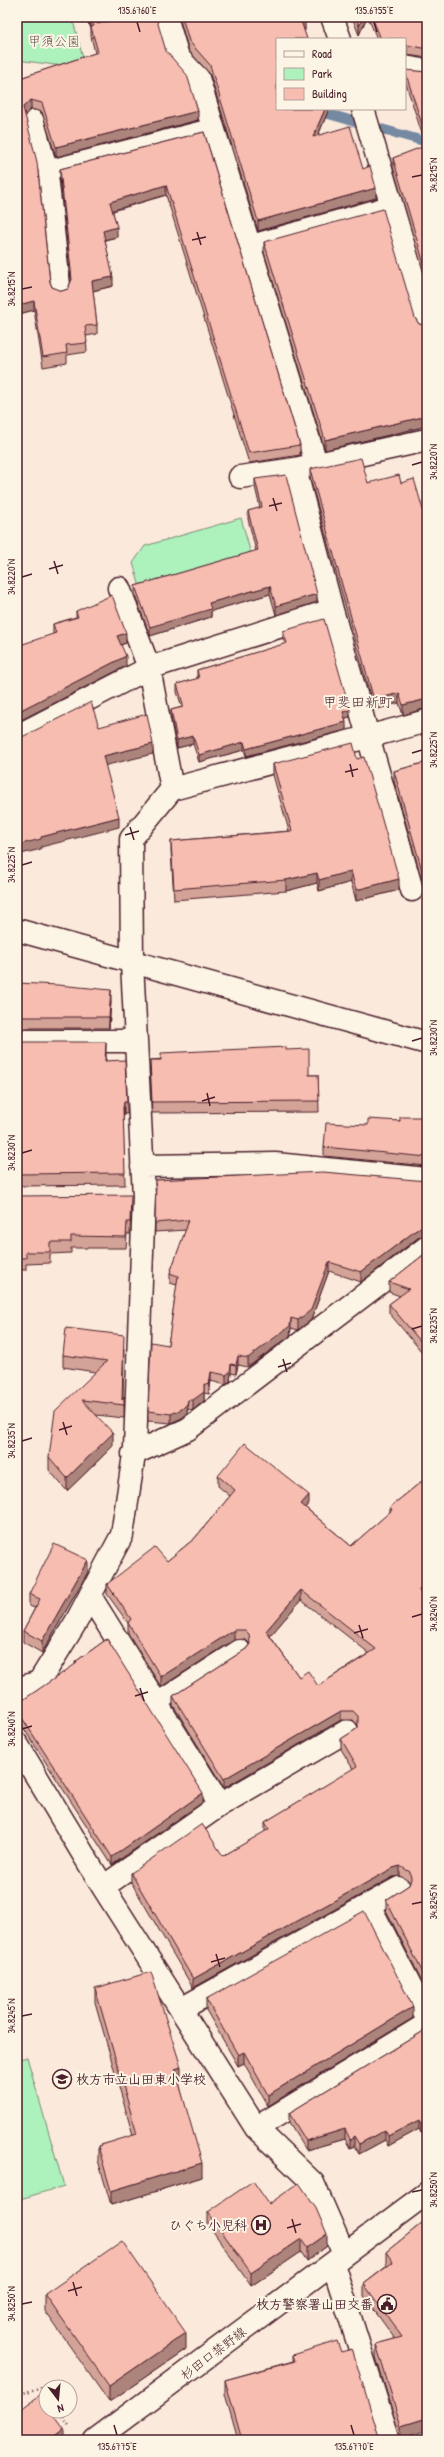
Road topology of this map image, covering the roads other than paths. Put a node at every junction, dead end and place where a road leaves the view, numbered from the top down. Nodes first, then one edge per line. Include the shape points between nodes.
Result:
1 (118, 17) edge
2 (166, 17) edge
3 (332, 17) edge
4 (100, 23) edge
5 (340, 38) edge
6 (406, 67) edge
7 (427, 71) edge
8 (363, 110) edge
9 (34, 120) dead end
10 (211, 121) junction
11 (48, 170) junction
12 (392, 205) junction
13 (249, 245) junction
14 (423, 289) edge
15 (61, 290) edge
16 (427, 324) edge
17 (425, 446) edge
18 (316, 463) junction
19 (295, 469) junction
20 (240, 477) dead end
21 (119, 588) dead end
22 (332, 610) junction
23 (149, 668) junction
24 (427, 721) edge
25 (17, 736) edge
26 (369, 737) junction
27 (172, 789) junction
28 (412, 890) dead end
29 (17, 930) edge
30 (132, 963) junction
31 (17, 1041) edge
32 (136, 1041) junction
33 (427, 1042) edge
34 (142, 1166) junction
35 (427, 1179) edge
36 (427, 1247) edge
37 (133, 1454) junction
38 (90, 1596) junction
39 (240, 1649) dead end
40 (17, 1689) edge
41 (156, 1703) junction
42 (347, 1731) dead end
43 (17, 1744) edge
44 (220, 1805) junction
45 (103, 1887) junction
46 (399, 1888) dead end
47 (369, 1905) junction
48 (181, 2010) junction
49 (427, 2018) edge
50 (427, 2024) edge
51 (256, 2128) junction
52 (427, 2193) edge
53 (338, 2259) junction
54 (95, 2440) edge
55 (389, 2440) edge

1 - 4 lane
2 - 10 street via 178,57 198,78
3 - 5 street
6 - 7 street
8 - 12 street
9 - 11 lane
10 - 11 lane
10 - 13 street
11 - 15 lane
12 - 13 lane
12 - 14 street
13 - 18 street
14 - 16 street
17 - 18 street
18 - 19 street
19 - 20 street
19 - 22 street
21 - 23 street
22 - 23 street
22 - 26 street
23 - 25 street
23 - 27 street
24 - 26 street
26 - 27 street
26 - 28 street
27 - 30 street via 131,839
29 - 30 street
30 - 32 street
30 - 33 street
31 - 32 street
32 - 34 street
34 - 35 street via 275,1164
34 - 37 street via 136,1196
36 - 37 street via 188,1430
37 - 38 street via 122,1535
38 - 40 street via 39,1682
38 - 41 street
39 - 41 lane
41 - 44 street
42 - 44 street
43 - 45 street
44 - 45 street
45 - 48 street
46 - 47 street
47 - 48 street
47 - 49 street
48 - 51 street
50 - 51 street
51 - 53 street via 313,2183
52 - 53 street, 杉田口禁野線
53 - 54 street, 杉田口禁野線
53 - 55 street

